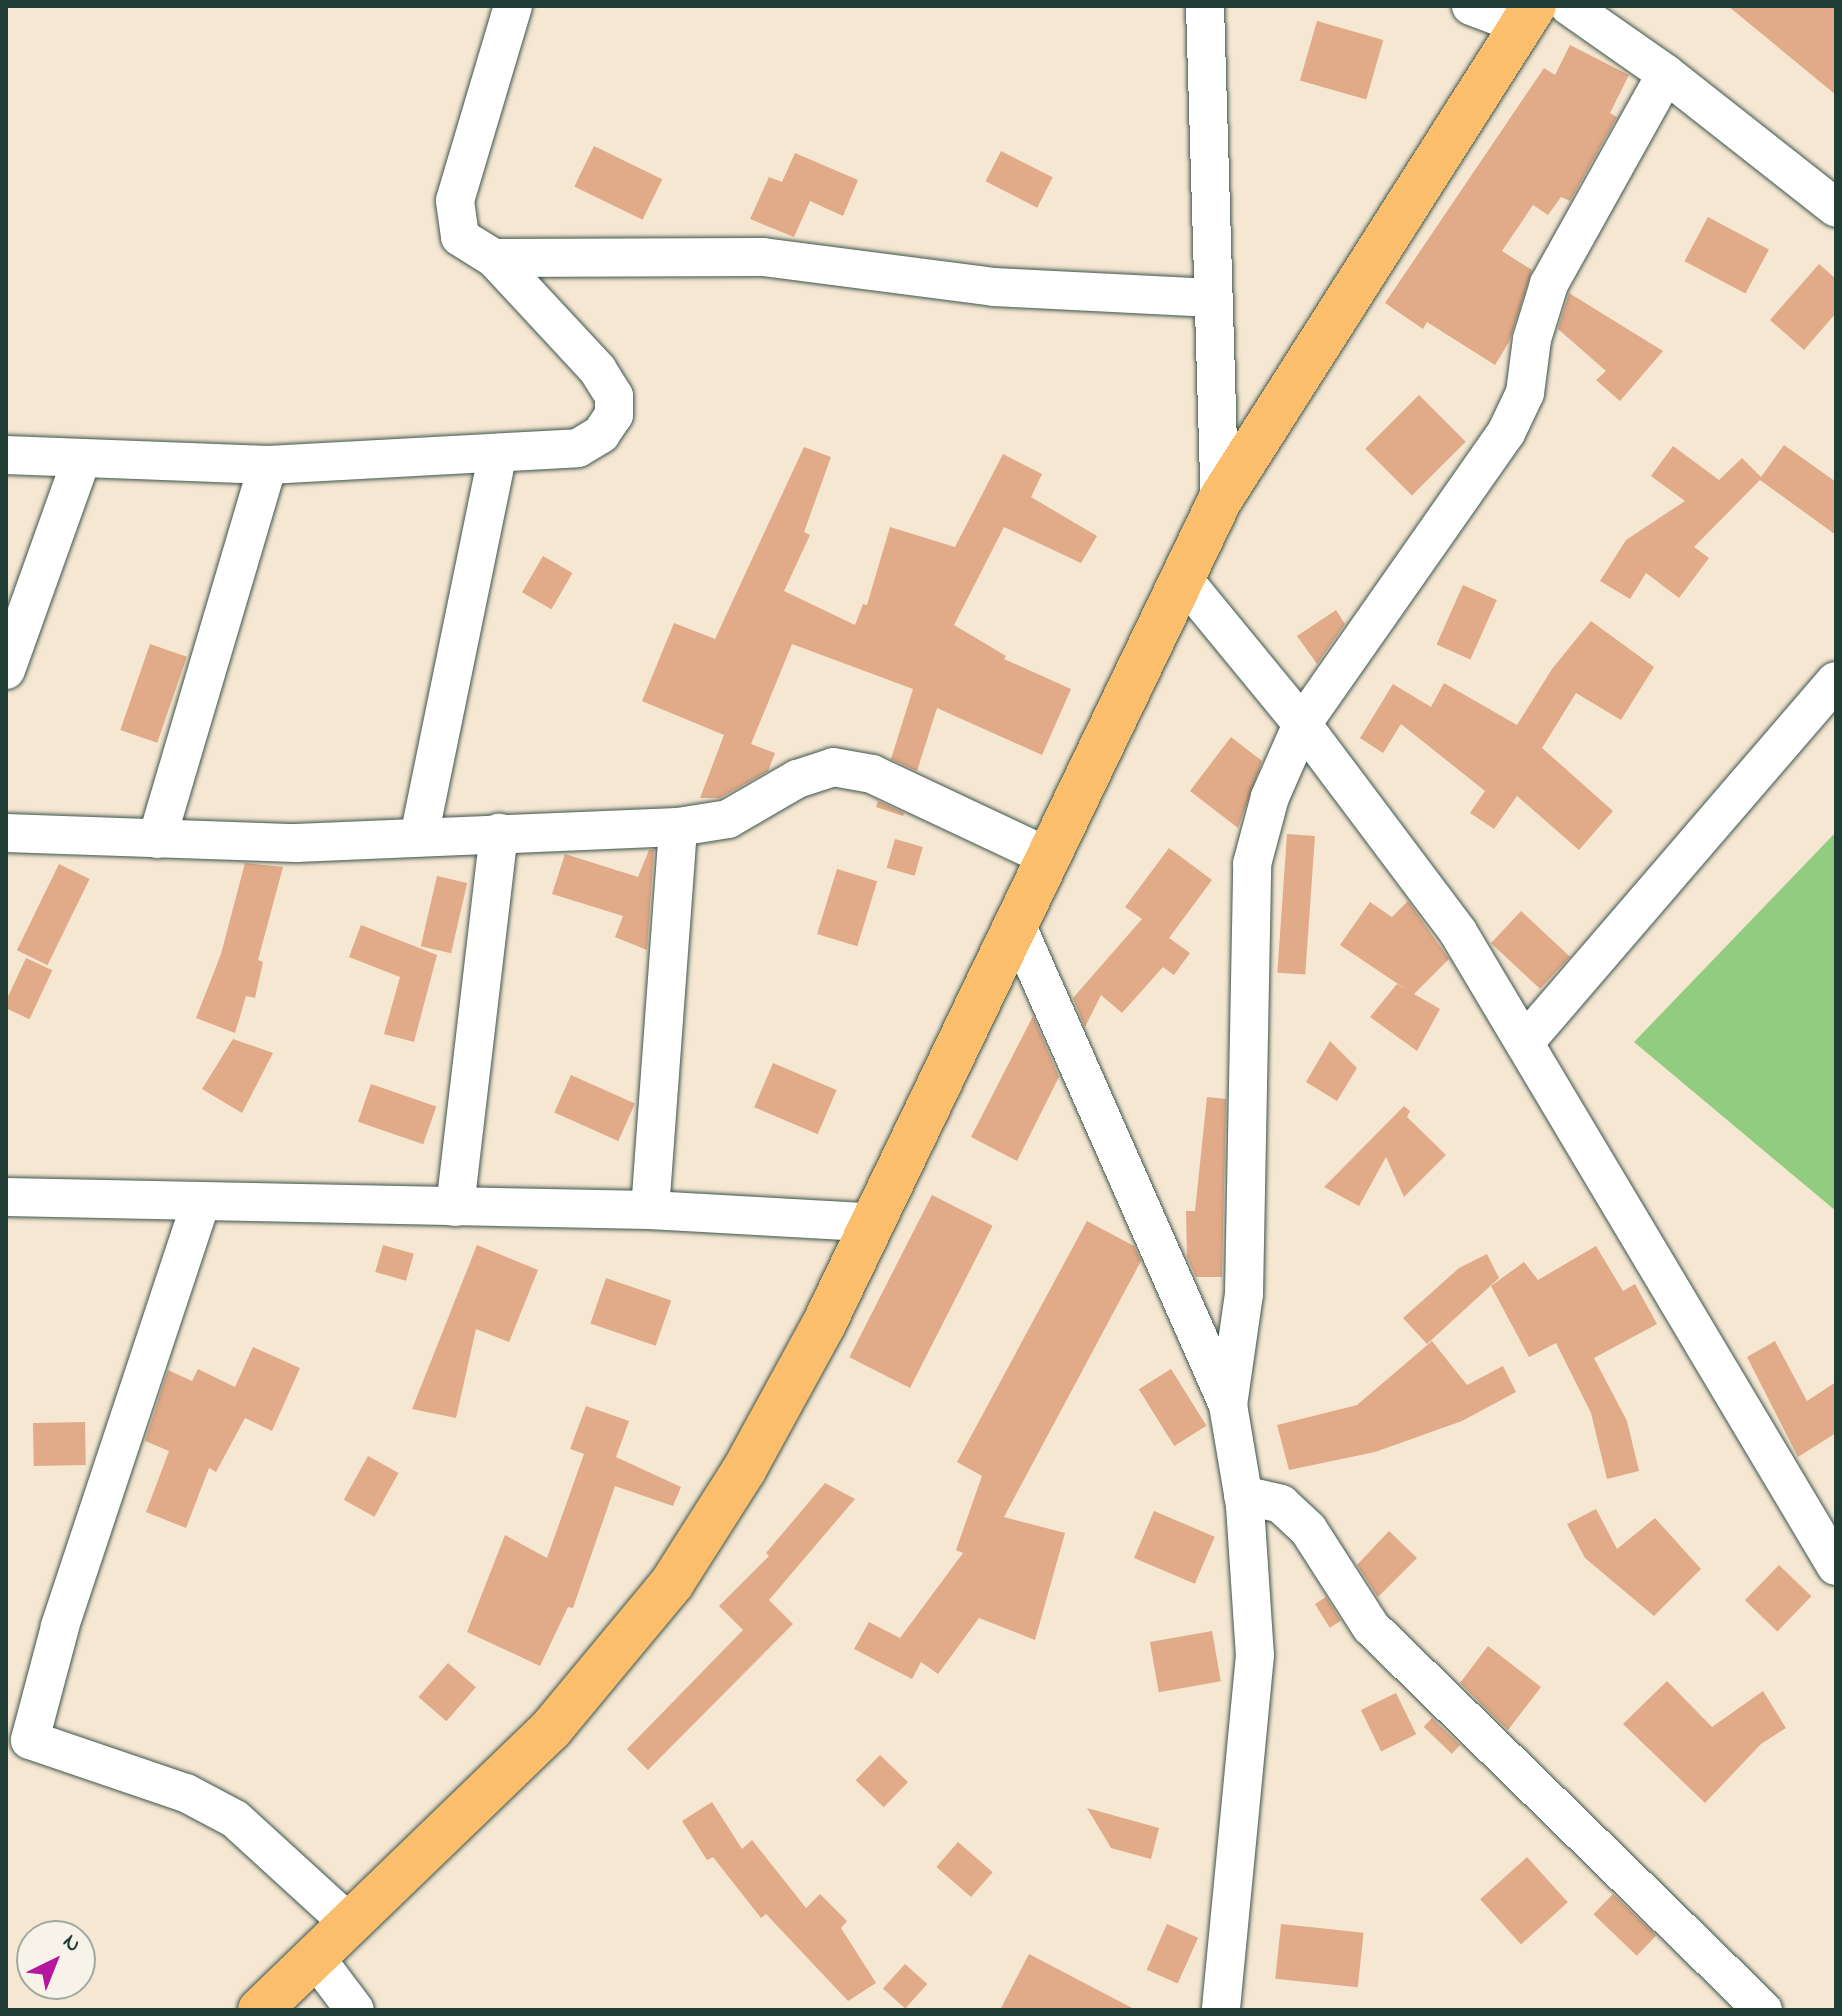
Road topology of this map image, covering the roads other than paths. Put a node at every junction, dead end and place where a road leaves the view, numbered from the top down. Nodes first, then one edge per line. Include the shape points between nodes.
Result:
1 (513, 6) edge
2 (1205, 6) edge
3 (1471, 6) edge
4 (1569, 6) edge
5 (1527, 15) edge
6 (1666, 74) junction
7 (1836, 208) edge
8 (494, 258) junction
9 (1213, 298) junction
10 (498, 453) junction
11 (6, 455) edge
12 (81, 461) junction
13 (268, 465) junction
14 (1220, 500) junction
15 (1183, 579) junction
16 (6, 670) edge
17 (1836, 681) edge
18 (1302, 724) junction
19 (678, 827) junction
20 (6, 833) edge
21 (499, 833) junction
22 (419, 837) junction
23 (157, 839) junction
24 (1048, 857) junction
25 (1016, 924) junction
26 (1525, 1042) junction
27 (6, 1197) edge
28 (201, 1202) junction
29 (455, 1207) junction
30 (650, 1210) junction
31 (868, 1222) junction
32 (1228, 1405) junction
33 (1243, 1495) junction
34 (1836, 1566) edge
35 (350, 1924) junction
36 (315, 1957) junction
37 (260, 2010) edge
38 (355, 2010) edge
39 (1221, 2010) edge
40 (1763, 2010) edge

1 - 8 street via 455,201 460,237
2 - 9 street
3 - 5 street
4 - 6 street
5 - 14 main road
6 - 7 street
6 - 18 street via 1549,284 1532,339 1525,393 1506,433
8 - 9 street via 763,257 994,287
8 - 10 street via 598,370 614,396 614,415 601,434 578,448
9 - 14 street
10 - 13 street
10 - 22 street
11 - 12 street
12 - 13 street
12 - 16 street
13 - 23 street
14 - 15 main road
15 - 18 street
15 - 24 main road
17 - 26 street
18 - 26 street via 1458,932
18 - 32 street via 1270,797 1252,864 1244,1294
19 - 21 street
19 - 24 street via 728,819 797,779 833,767 872,774
19 - 30 street
20 - 23 street
21 - 22 street
21 - 29 street
22 - 23 street via 296,843
24 - 25 main road
25 - 31 main road
25 - 32 street
26 - 34 street
27 - 28 street
28 - 29 street
28 - 35 street via 60,1627 30,1740 186,1793 235,1819
29 - 30 street
30 - 31 street
31 - 35 main road via 782,1407 672,1583 551,1729
32 - 33 street
33 - 39 street via 1255,1655
33 - 40 street via 1281,1504 1308,1529 1371,1627
35 - 36 main road
36 - 37 main road
36 - 38 street

